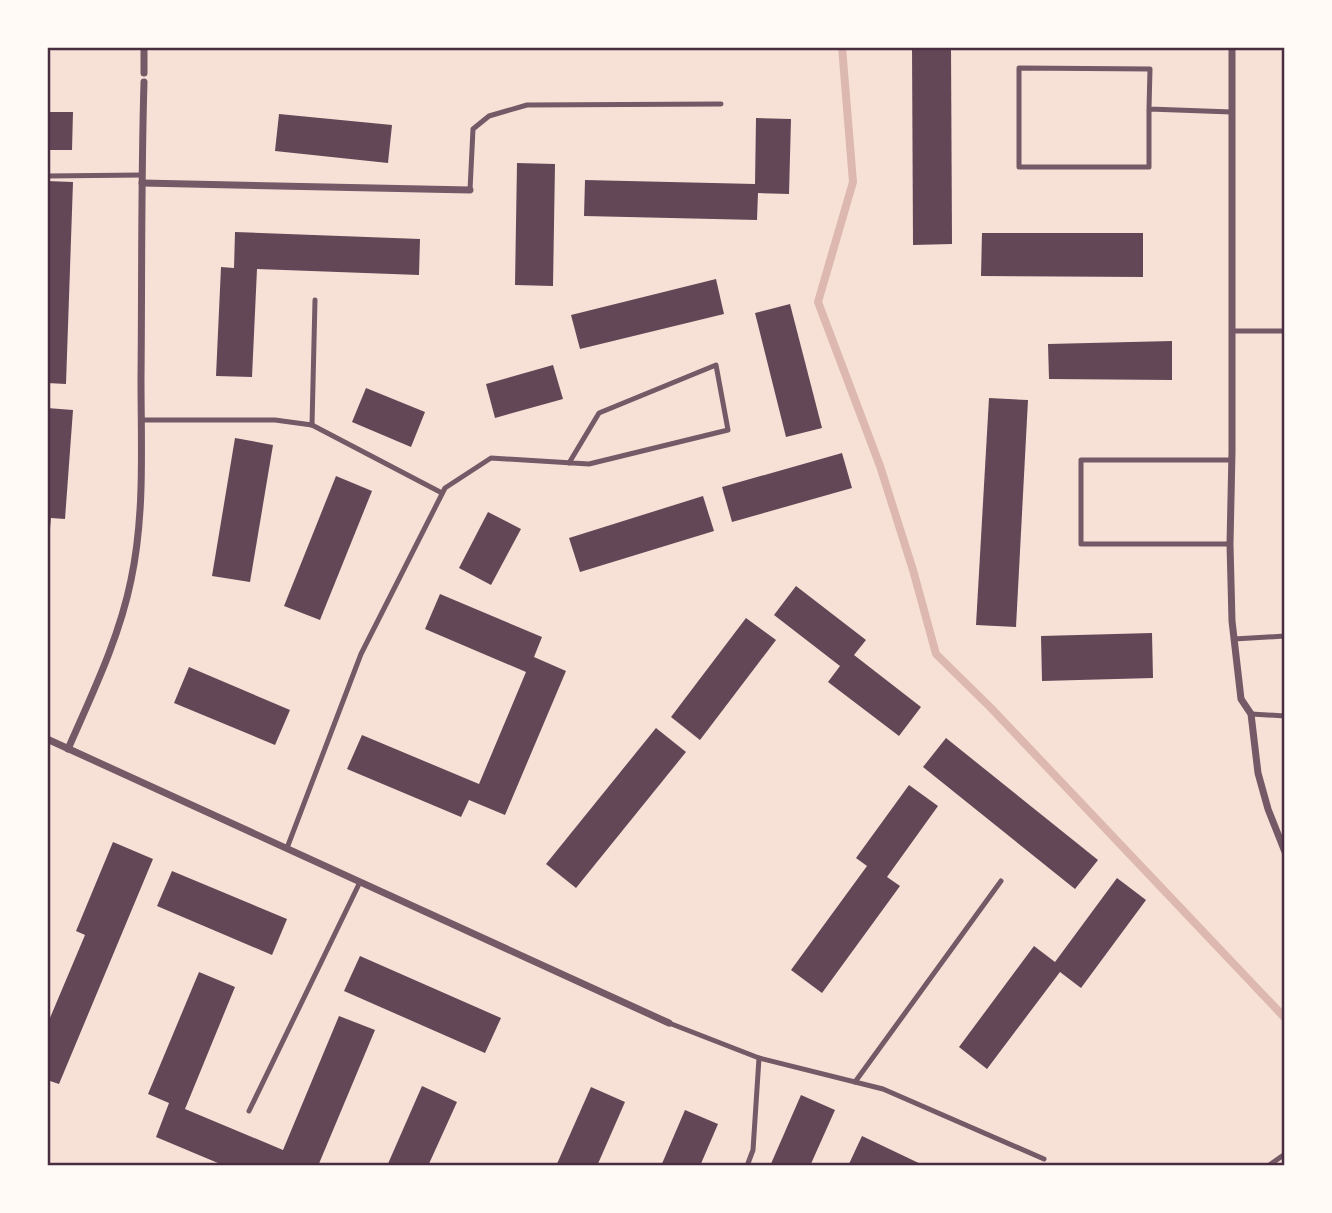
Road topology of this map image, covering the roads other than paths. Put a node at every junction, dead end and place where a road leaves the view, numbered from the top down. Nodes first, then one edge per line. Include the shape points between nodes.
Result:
1 (144, 47) edge
2 (1233, 47) edge
3 (144, 73) dead end
4 (144, 82) dead end
5 (721, 104) dead end
6 (1149, 109) junction
7 (1232, 112) junction
8 (47, 176) edge
9 (142, 179) junction
10 (470, 190) joint
11 (316, 300) dead end
12 (1232, 331) junction
13 (1285, 331) edge
14 (141, 420) junction
15 (312, 425) junction
16 (1232, 460) junction
17 (569, 463) junction
18 (442, 493) junction
19 (1230, 544) junction
20 (1285, 636) edge
21 (1234, 639) junction
22 (1251, 714) junction
23 (1285, 716) edge
24 (47, 740) edge
25 (68, 749) junction
26 (286, 849) junction
27 (1285, 852) edge
28 (1000, 881) dead end
29 (360, 882) junction
30 (669, 1023) joint
31 (759, 1058) junction
32 (855, 1082) junction
33 (249, 1111) dead end
34 (1285, 1154) edge
35 (1044, 1159) dead end
36 (747, 1166) edge
37 (1268, 1166) edge

1 - 3 street
2 - 7 street
4 - 9 street
5 - 10 lane via 527,105 489,117 472,129
6 - 6 lane via 1150,69 1019,68 1019,167 1149,167
6 - 7 lane
7 - 12 street
8 - 9 lane
9 - 10 street
9 - 14 street
11 - 15 lane
12 - 13 lane
12 - 16 street
14 - 15 lane via 275,420
14 - 25 street via 141,498 131,583 106,662
15 - 18 lane
16 - 19 street
16 - 19 lane via 1081,460 1081,544
17 - 17 lane via 589,464 728,430 716,365 599,413
17 - 18 lane via 491,458
18 - 26 lane via 361,654
19 - 21 street
20 - 21 lane
21 - 22 street via 1241,699
22 - 23 lane
22 - 27 street via 1258,773
24 - 25 street
25 - 26 street
26 - 29 street
28 - 32 lane
29 - 30 street
29 - 33 lane
30 - 31 lane
31 - 32 lane
31 - 36 lane via 754,1150
32 - 35 lane via 883,1088
34 - 37 lane

